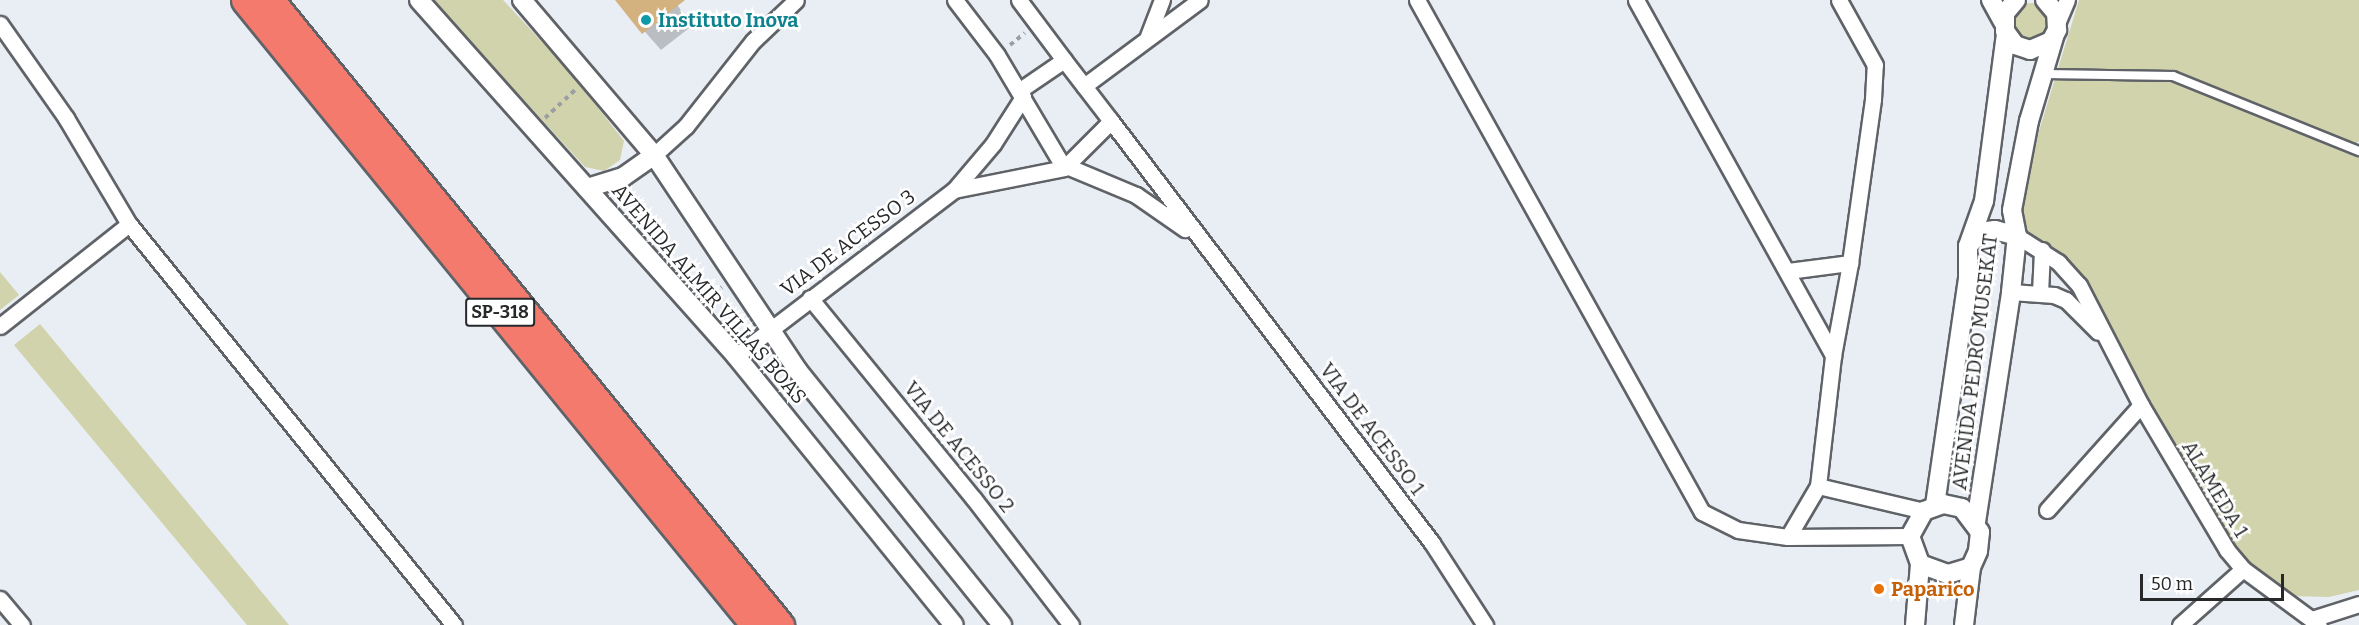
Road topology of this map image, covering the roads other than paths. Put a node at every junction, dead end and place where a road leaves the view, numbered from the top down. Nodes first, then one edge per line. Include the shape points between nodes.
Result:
1 (245, 0) edge
2 (270, 0) edge
3 (419, 0) edge
4 (522, 0) edge
5 (796, 0) edge
6 (955, 0) edge
7 (1019, 0) edge
8 (1162, 0) edge
9 (1200, 0) edge
10 (1418, 0) edge
11 (1636, 0) edge
12 (1839, 0) edge
13 (1991, 0) edge
14 (2016, 0) edge
15 (2045, 0) edge
16 (2067, 0) edge
17 (0, 24) edge
18 (2005, 28) junction
19 (2057, 28) junction
20 (1144, 41) junction
21 (1064, 60) junction
22 (2045, 74) junction
23 (1084, 86) junction
24 (1022, 94) junction
25 (1111, 121) junction
26 (2359, 151) edge
27 (654, 155) junction
28 (1066, 167) junction
29 (587, 188) junction
30 (954, 190) junction
31 (129, 224) junction
32 (2017, 237) junction
33 (1968, 246) junction
34 (2042, 250) junction
35 (1850, 263) junction
36 (1219, 264) junction
37 (1788, 271) junction
38 (2011, 292) junction
39 (2040, 293) junction
40 (810, 298) junction
41 (0, 326) edge
42 (768, 330) junction
43 (2110, 345) junction
44 (736, 356) junction
45 (1833, 356) junction
46 (2141, 405) junction
47 (1818, 486) junction
48 (1930, 508) junction
49 (2047, 510) dead end
50 (1976, 522) junction
51 (1910, 536) junction
52 (1788, 537) junction
53 (1920, 564) junction
54 (1971, 567) junction
55 (2243, 569) junction
56 (0, 598) edge
57 (2359, 604) edge
58 (2315, 622) edge
59 (22, 625) edge
60 (454, 625) edge
61 (755, 625) edge
62 (780, 625) edge
63 (954, 625) edge
64 (1002, 625) edge
65 (1071, 625) edge
66 (1485, 625) edge
67 (1915, 625) edge
68 (1964, 625) edge
69 (2180, 625) edge

1 - 61 highway, SP-318
2 - 62 highway, SP-318
3 - 29 street, AVENIDA ALMIR VILLAS BOAS
4 - 27 street, AVENIDA ALMIR VILLAS BOAS
5 - 27 street via 753,41 686,126
6 - 24 street
7 - 21 street
8 - 20 street via 1154,27
9 - 20 street
10 - 52 street via 1702,512 1738,530
11 - 37 street
12 - 35 street via 1875,65
13 - 18 street
14 - 18 street
15 - 19 street
16 - 19 street
17 - 31 street via 66,118
18 - 19 street via 2014,45 2030,50 2046,46
18 - 33 street, AVENIDA PEDRO MUSEKAT via 1984,201
19 - 22 street, AVENIDA PEDRO MUSEKAT
20 - 23 street
21 - 23 street
21 - 24 street
22 - 26 lane via 2173,76
22 - 32 street, AVENIDA PEDRO MUSEKAT via 2029,122 2012,210
23 - 25 street
24 - 28 street via 1048,147
24 - 30 street via 993,144
25 - 28 street
25 - 36 street
27 - 29 street via 623,177
27 - 42 street, AVENIDA ALMIR VILLAS BOAS
28 - 30 street
28 - 36 street via 1136,195 1166,214
29 - 44 street, AVENIDA ALMIR VILLAS BOAS
30 - 40 street, VIA DE ACESSO 3
31 - 41 street
31 - 60 street
32 - 33 street via 1995,230 1980,232
32 - 34 street, ALAMEDA 1
32 - 38 street, AVENIDA PEDRO MUSEKAT
33 - 48 street, AVENIDA PEDRO MUSEKAT via 1968,280
34 - 39 street
34 - 43 street, ALAMEDA 1 via 2079,285
35 - 37 street
35 - 45 street
36 - 66 street, VIA DE ACESSO 1 via 1432,543
37 - 45 street
38 - 39 street, ALAMEDA 1
38 - 50 street, AVENIDA PEDRO MUSEKAT
39 - 43 street, ALAMEDA 1 via 2066,300
40 - 42 street, VIA DE ACESSO 3
40 - 65 street, VIA DE ACESSO 2
42 - 44 street, VIA DE ACESSO 3
42 - 64 street, AVENIDA ALMIR VILLAS BOAS
43 - 46 street, ALAMEDA 1
44 - 63 street, AVENIDA ALMIR VILLAS BOAS
45 - 47 street
46 - 49 street
46 - 55 street, ALAMEDA 1 via 2227,550
47 - 48 street
47 - 52 street
48 - 50 street via 1962,508
48 - 51 street
50 - 54 street via 1980,542
51 - 52 street
51 - 53 street
53 - 54 street via 1948,574
53 - 67 street
54 - 68 street
55 - 58 street, ALAMEDA 1
55 - 69 street
56 - 59 street
57 - 58 street

